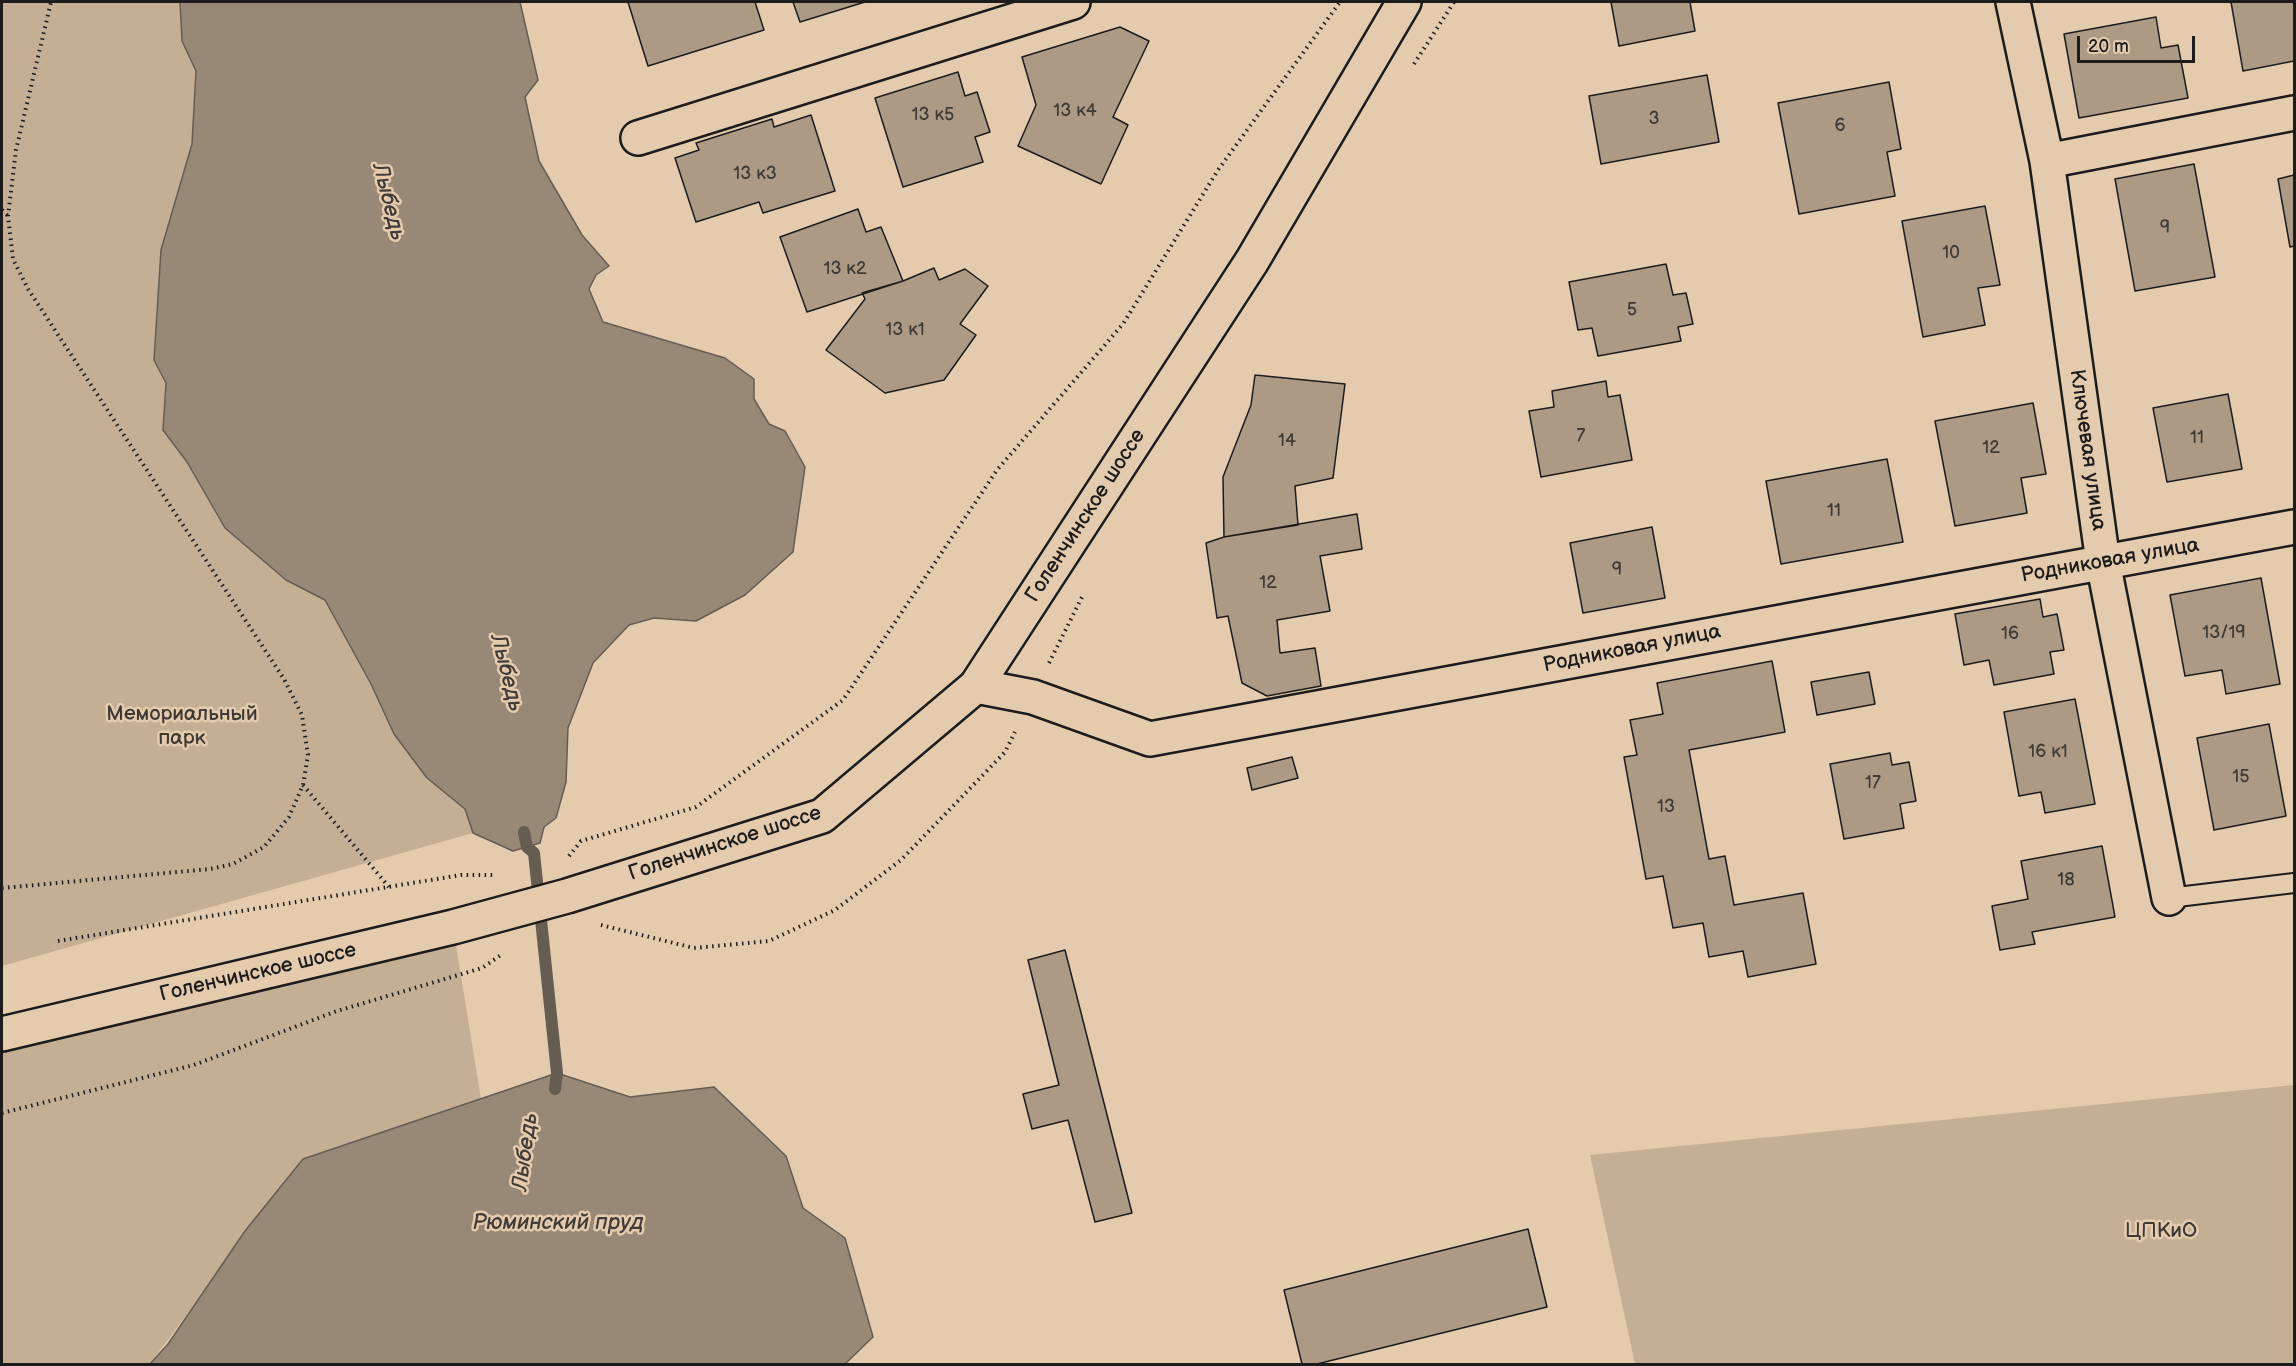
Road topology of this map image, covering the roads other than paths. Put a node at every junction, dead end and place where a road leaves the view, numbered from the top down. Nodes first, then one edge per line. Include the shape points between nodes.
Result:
1 (1073, 2) edge
2 (2013, 2) edge
3 (1394, 8) edge
4 (2295, 113) edge
5 (638, 138) dead end
6 (2047, 161) junction
7 (2295, 527) edge
8 (2103, 562) junction
9 (976, 686) junction
10 (2295, 883) edge
11 (2169, 898) joint
12 (2, 1034) edge

1 - 5 street
2 - 6 street, Ключевая улица
3 - 9 street, Голенчинское шоссе via 1252,261
4 - 6 street
6 - 8 street, Ключевая улица
7 - 8 street, Родниковая улица
8 - 9 street, Родниковая улица via 1150,739 1033,697
8 - 11 street, Ключевая улица
9 - 12 street, Голенчинское шоссе via 822,816 567,896 453,927
10 - 11 lane

